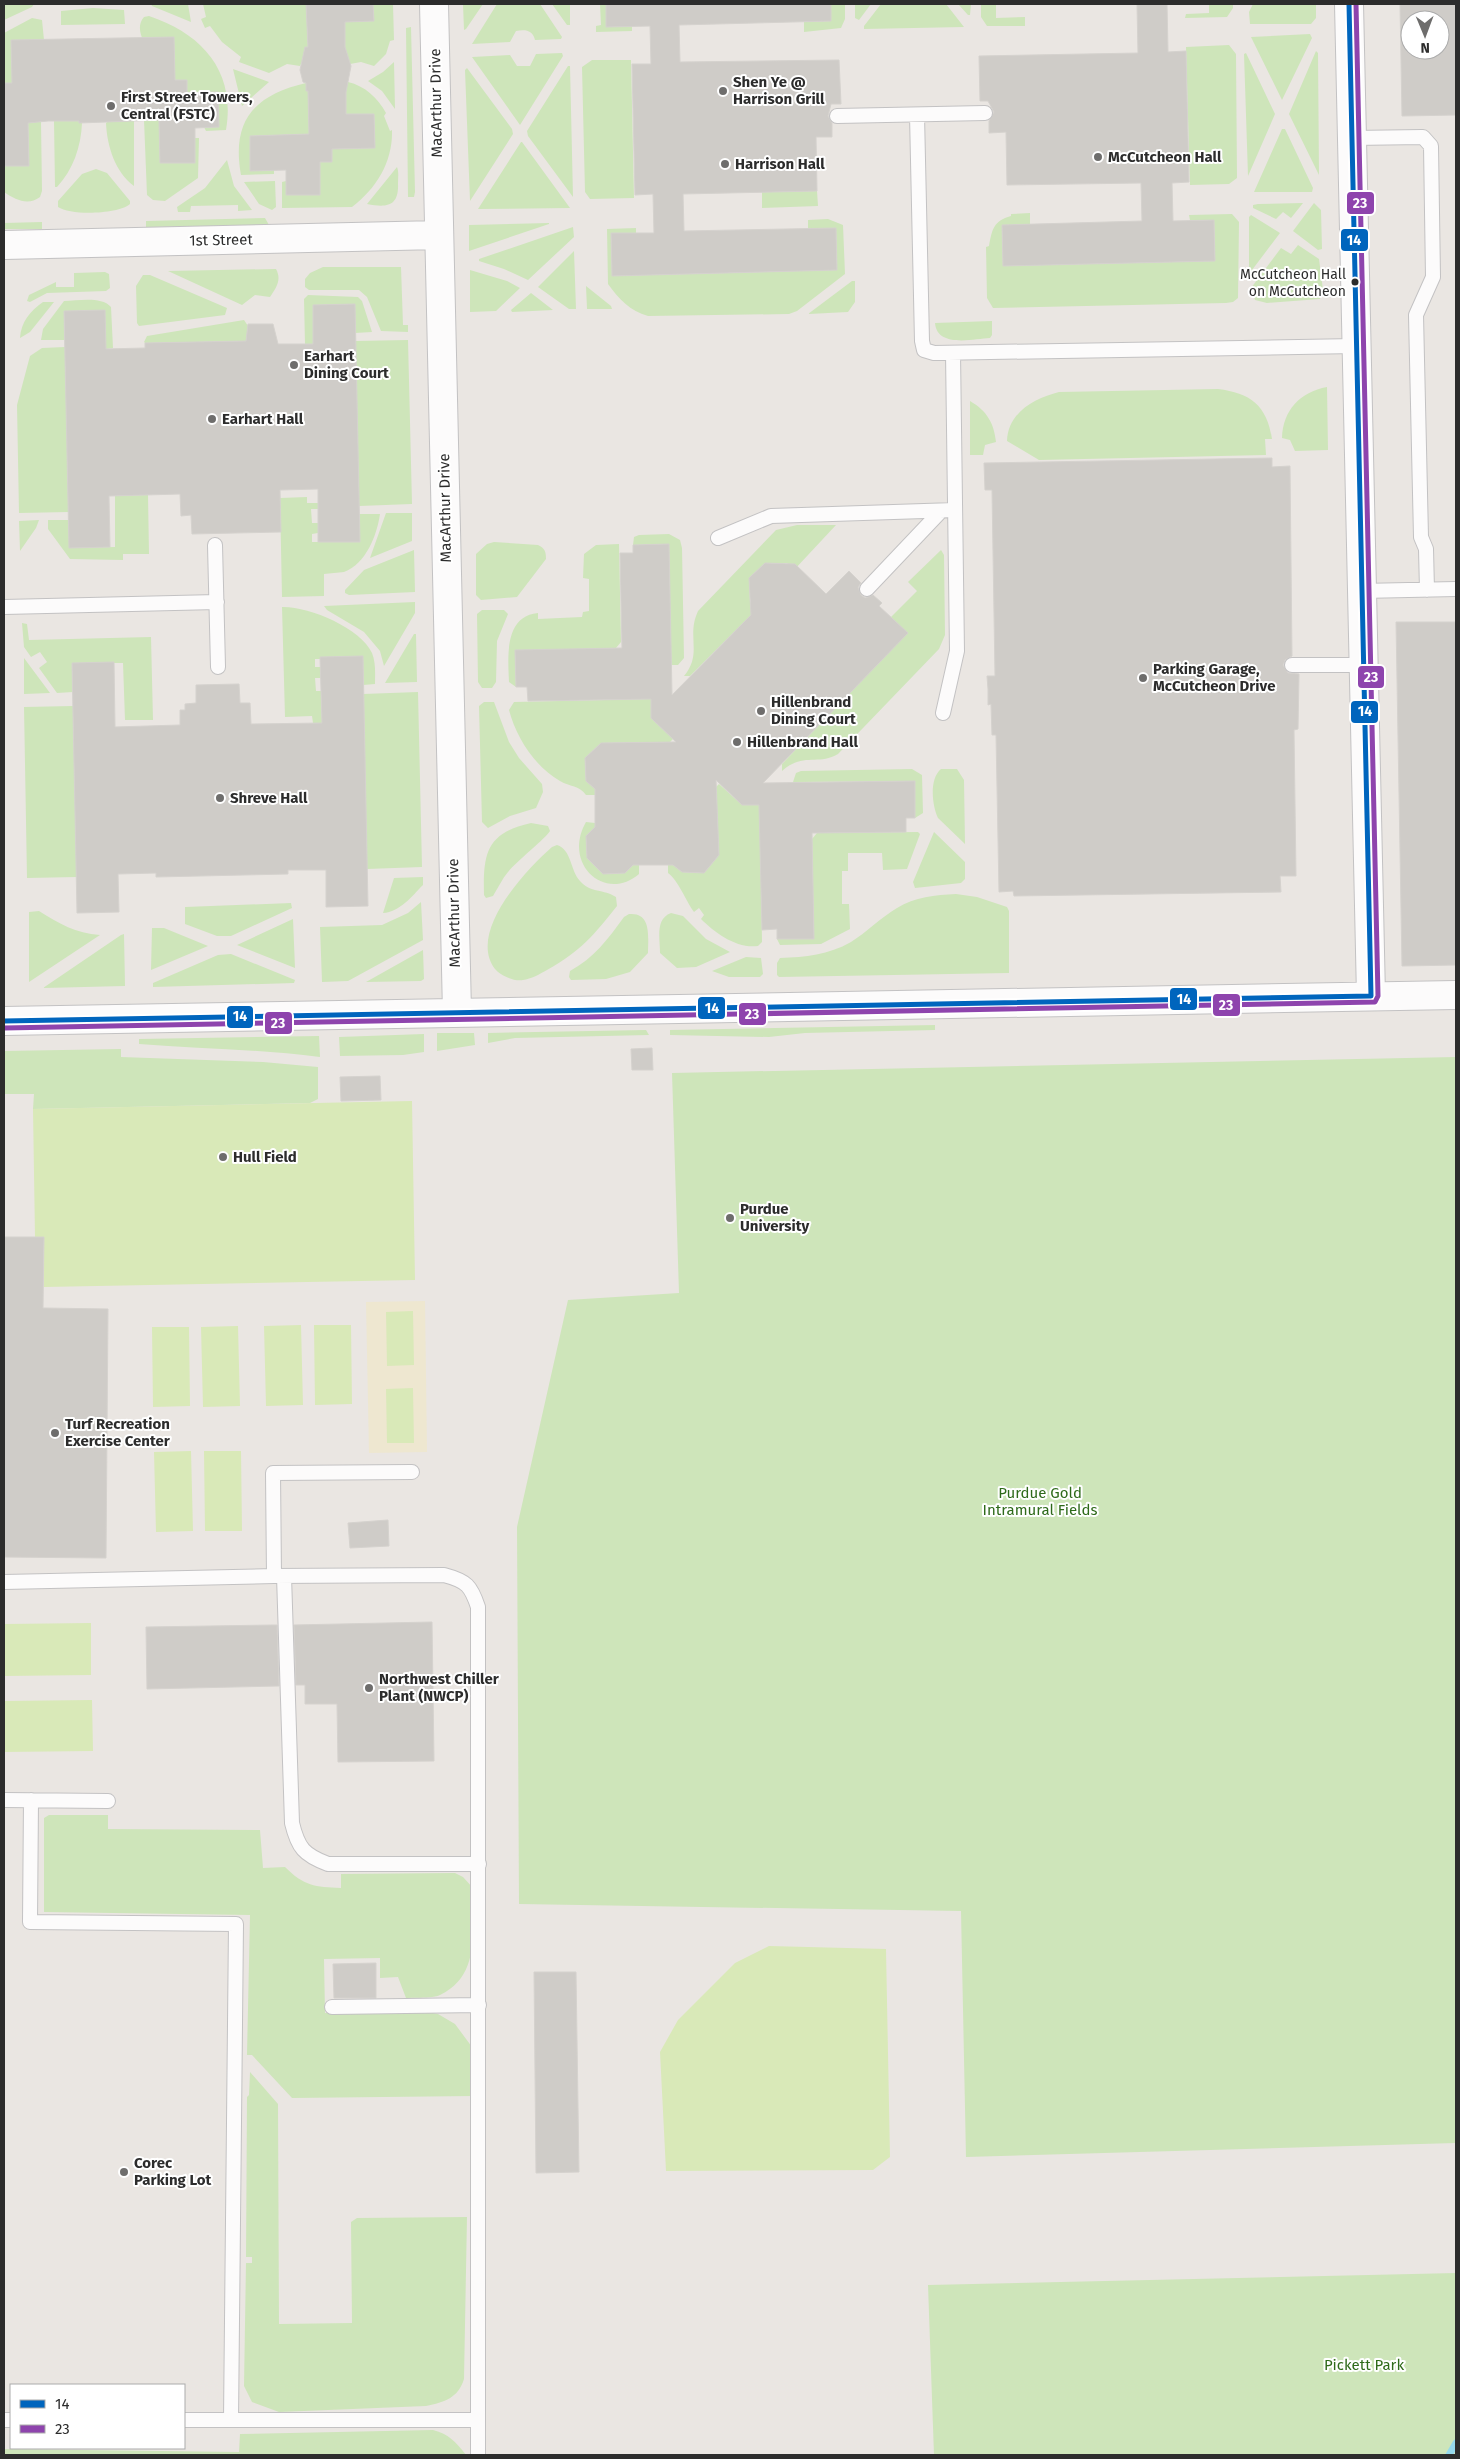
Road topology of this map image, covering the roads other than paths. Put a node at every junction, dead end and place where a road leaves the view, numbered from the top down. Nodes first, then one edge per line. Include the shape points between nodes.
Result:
1 (434, 4) edge
2 (1349, 4) edge
3 (985, 113) dead end
4 (917, 114) junction
5 (837, 116) dead end
6 (1352, 138) junction
7 (439, 235) junction
8 (4, 245) edge
9 (1356, 346) junction
10 (953, 353) junction
11 (948, 510) junction
12 (718, 538) dead end
13 (215, 545) dead end
14 (867, 589) dead end
15 (1456, 589) edge
16 (1427, 590) junction
17 (1361, 591) junction
18 (217, 602) junction
19 (4, 606) edge
20 (1292, 665) dead end
21 (1362, 665) junction
22 (218, 667) dead end
23 (943, 713) dead end
24 (1456, 995) edge
25 (1371, 996) junction
26 (457, 1012) junction
27 (4, 1021) edge
28 (412, 1472) dead end
29 (279, 1576) junction
30 (4, 1582) edge
31 (4, 1800) edge
32 (31, 1800) junction
33 (108, 1801) dead end
34 (479, 1864) junction
35 (479, 2005) junction
36 (332, 2007) dead end
37 (185, 2420) edge
38 (231, 2420) junction
39 (478, 2420) junction
40 (478, 2455) edge

1 - 7 street, MacArthur Drive
2 - 6 street
3 - 4 lane
4 - 5 lane
4 - 10 lane via 922,341 924,350
6 - 9 street
6 - 16 lane via 1423,137 1431,146 1433,277 1416,315 1421,537 1426,549
7 - 8 street, 1st Street
7 - 26 street, MacArthur Drive
9 - 10 lane
9 - 17 street
10 - 11 lane
11 - 12 lane via 771,516
11 - 14 lane
11 - 23 lane via 957,651
13 - 18 lane
15 - 16 lane
16 - 17 lane
17 - 21 street
18 - 19 lane
18 - 22 lane
20 - 21 lane
21 - 25 street
24 - 25 street
25 - 26 street
26 - 27 street
28 - 29 lane via 273,1473
29 - 30 lane
29 - 34 lane via 292,1823 297,1843 311,1858 328,1864
29 - 34 lane via 444,1575 461,1579 473,1590 478,1607
31 - 32 lane
32 - 33 lane
32 - 38 lane via 30,1922 236,1924
34 - 35 lane
35 - 36 lane
35 - 39 lane
37 - 38 lane
38 - 39 lane
39 - 40 lane

